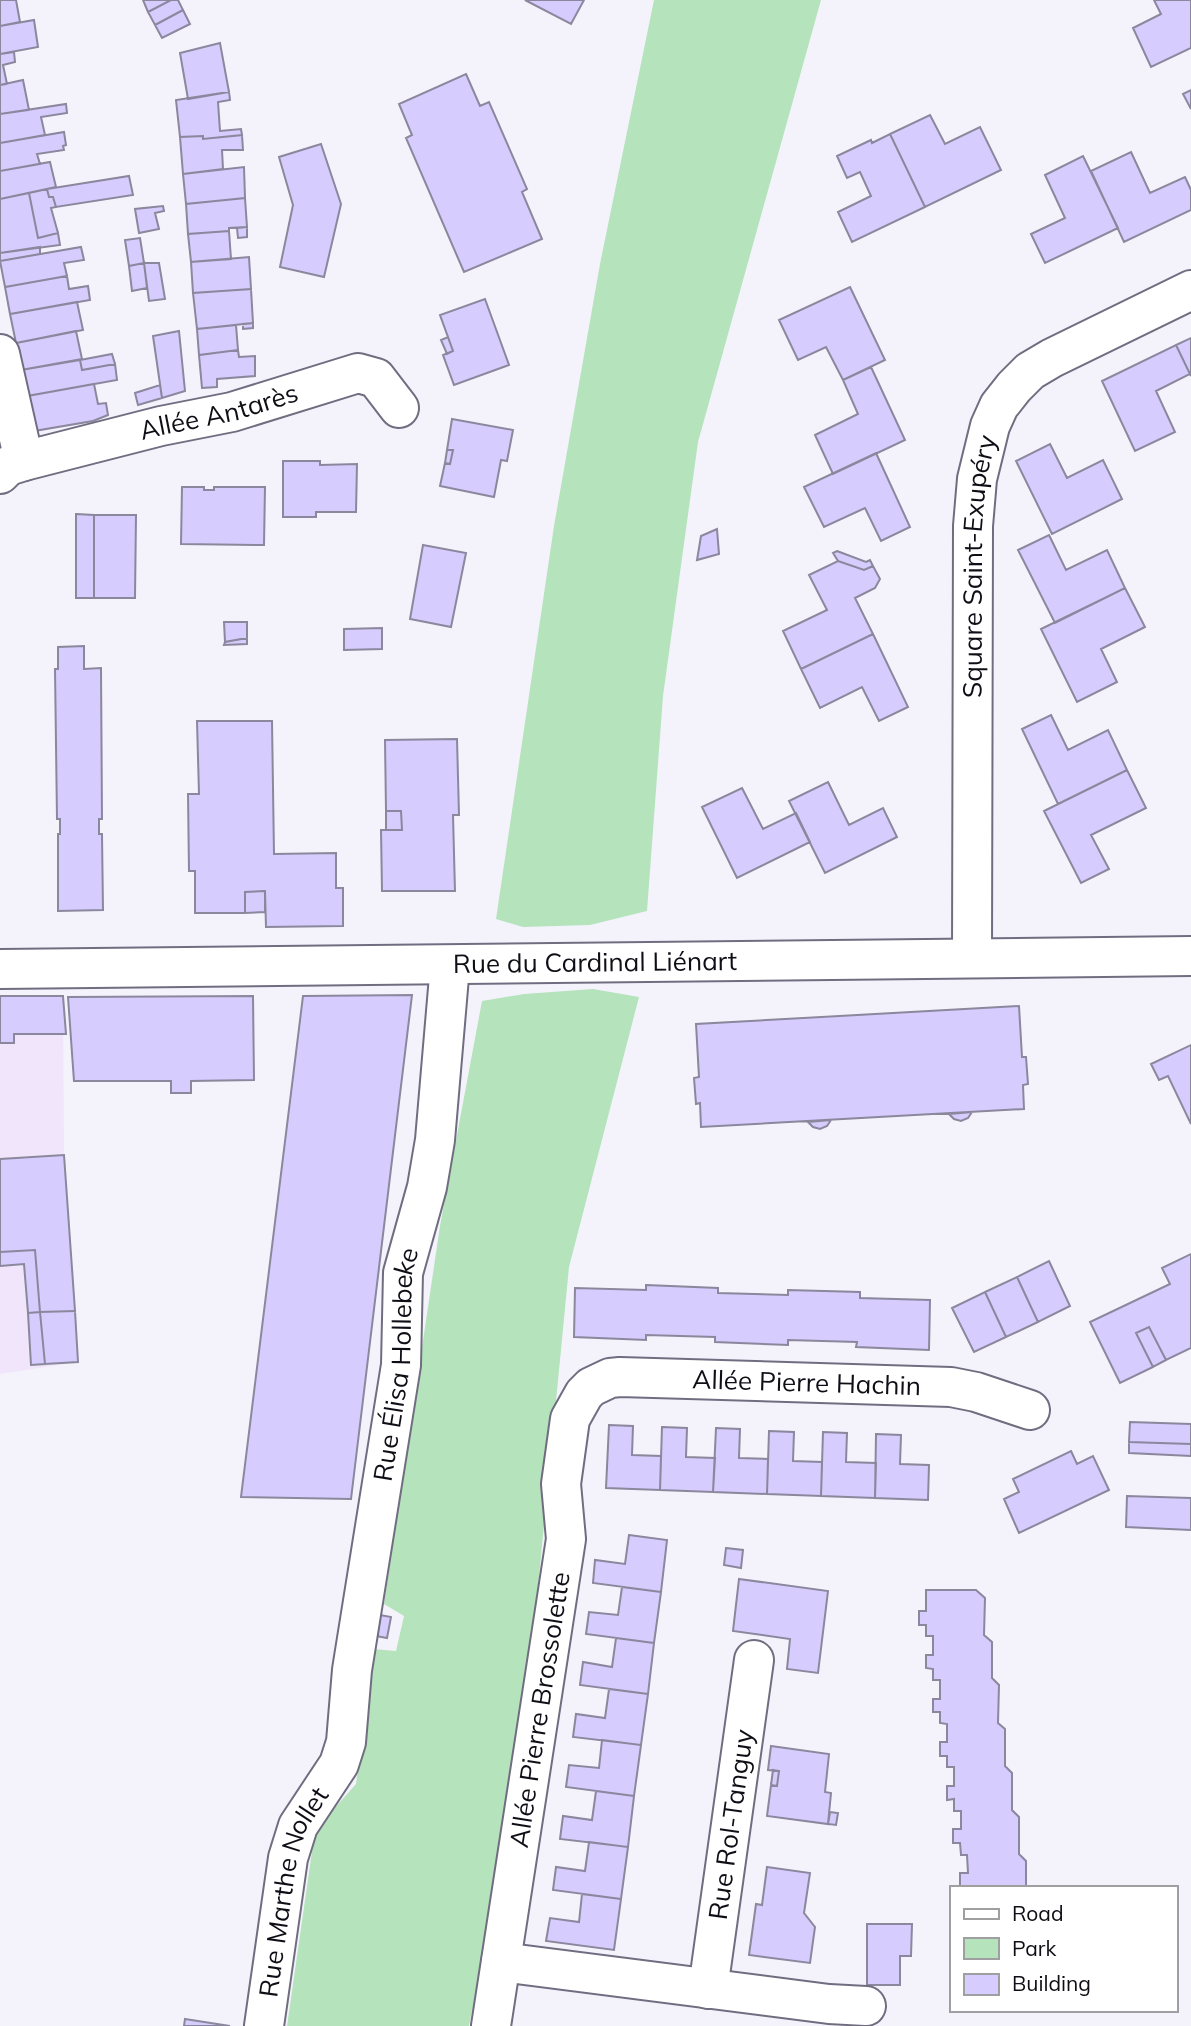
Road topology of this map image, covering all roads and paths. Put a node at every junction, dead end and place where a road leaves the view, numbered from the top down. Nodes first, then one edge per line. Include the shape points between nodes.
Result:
1 (1191, 290) edge
2 (0, 354) edge
3 (399, 408) dead end
4 (12, 467) edge
5 (1191, 956) edge
6 (972, 958) junction
7 (461, 965) junction
8 (0, 969) edge
9 (584, 1394) joint
10 (1030, 1410) dead end
11 (754, 1660) dead end
12 (339, 1764) joint
13 (501, 1962) junction
14 (708, 1989) junction
15 (866, 2006) dead end
16 (264, 2026) edge
17 (491, 2026) edge

1 - 6 street, Square Saint-Exupéry via 1030,371 999,406 990,426 977,479 973,526
2 - 4 street
3 - 4 street, Allée Antarès via 376,378 358,373 232,412 161,426
5 - 6 street, Rue du Cardinal Liénart
6 - 7 street, Rue du Cardinal Liénart
7 - 8 street, Rue du Cardinal Liénart
7 - 12 street, Rue Élisa Hollebeke via 431,1167 403,1273 401,1365 352,1670 346,1742
9 - 10 street, Allée Pierre Hachin via 600,1382 620,1377 937,1387 964,1389
9 - 13 street, Allée Pierre Brossolette via 570,1419 562,1471 566,1539
11 - 14 street, Rue Rol-Tanguy
12 - 16 street, Rue Marthe Nollet via 306,1812 288,1858
13 - 14 street
13 - 17 street, Allée Pierre Brossolette
14 - 15 street

